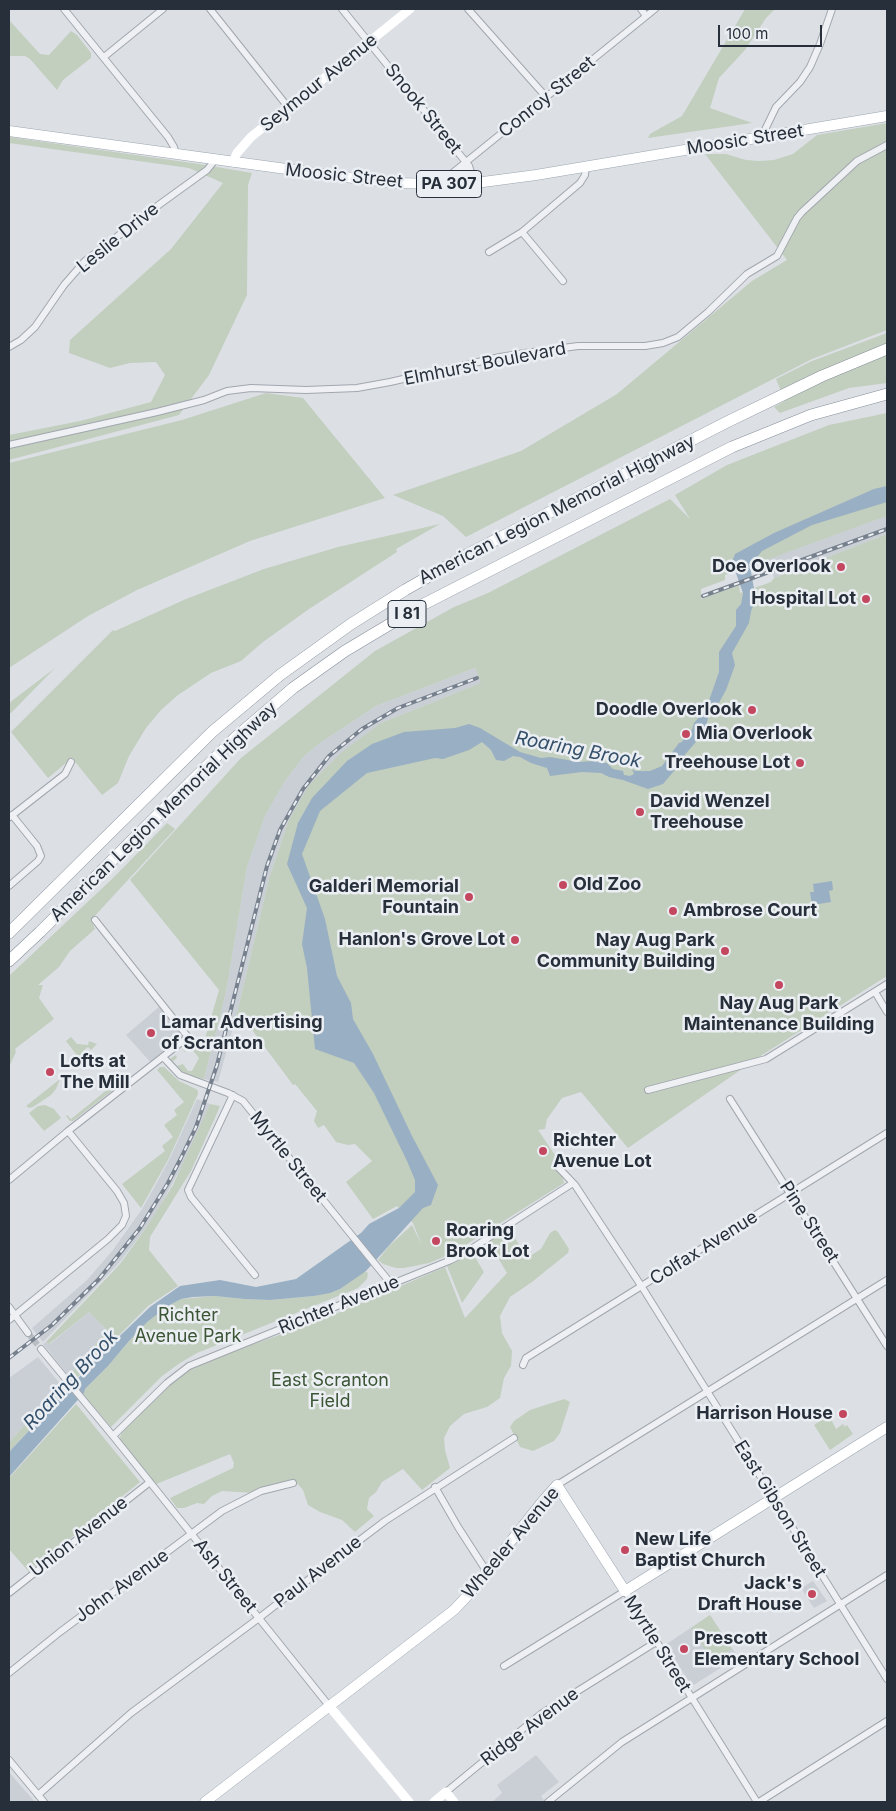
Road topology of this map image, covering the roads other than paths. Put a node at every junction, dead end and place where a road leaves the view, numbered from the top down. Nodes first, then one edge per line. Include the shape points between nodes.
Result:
1 (64, 9) edge
2 (163, 9) edge
3 (210, 9) edge
4 (342, 9) edge
5 (410, 9) edge
6 (468, 9) edge
7 (641, 9) edge
8 (655, 9) edge
9 (832, 9) edge
10 (646, 16) junction
11 (369, 42) junction
12 (104, 57) junction
13 (547, 98) junction
14 (288, 107) junction
15 (887, 116) edge
16 (9, 131) edge
17 (761, 138) junction
18 (887, 145) edge
19 (176, 154) junction
20 (215, 160) junction
21 (233, 162) junction
22 (466, 163) junction
23 (586, 166) junction
24 (469, 183) junction
25 (440, 184) junction
26 (522, 232) junction
27 (489, 252) dead end
28 (562, 281) dead end
29 (9, 347) edge
30 (887, 348) edge
31 (887, 394) edge
32 (9, 445) edge
33 (71, 762) dead end
34 (10, 817) edge
35 (9, 886) edge
36 (95, 920) dead end
37 (9, 933) edge
38 (9, 961) edge
39 (887, 984) edge
40 (875, 992) junction
41 (887, 1012) edge
42 (163, 1057) junction
43 (648, 1090) dead end
44 (233, 1095) junction
45 (730, 1099) dead end
46 (68, 1131) junction
47 (887, 1133) edge
48 (556, 1164) dead end
49 (9, 1180) edge
50 (573, 1183) junction
51 (790, 1193) junction
52 (255, 1274) dead end
53 (887, 1280) edge
54 (392, 1285) junction
55 (642, 1287) junction
56 (857, 1299) junction
57 (9, 1307) edge
58 (15, 1315) junction
59 (9, 1320) edge
60 (28, 1333) tunnel mouth
61 (887, 1346) edge
62 (41, 1349) tunnel mouth
63 (523, 1365) dead end
64 (708, 1392) junction
65 (887, 1427) edge
66 (113, 1436) junction
67 (514, 1438) dead end
68 (150, 1482) junction
69 (293, 1483) dead end
70 (558, 1485) junction
71 (435, 1488) junction
72 (773, 1498) junction
73 (192, 1535) junction
74 (487, 1572) junction
75 (887, 1575) edge
76 (625, 1591) junction
77 (9, 1593) edge
78 (840, 1605) junction
79 (259, 1618) junction
80 (656, 1642) junction
81 (504, 1666) dead end
82 (9, 1674) edge
83 (887, 1679) edge
84 (691, 1698) junction
85 (330, 1707) junction
86 (887, 1721) edge
87 (9, 1760) edge
88 (446, 1792) junction
89 (38, 1795) junction
90 (44, 1802) edge
91 (205, 1802) edge
92 (409, 1802) edge
93 (434, 1802) edge
94 (454, 1802) edge
95 (548, 1802) edge
96 (758, 1802) edge

1 - 12 street
2 - 12 street
3 - 14 street
4 - 11 street, Snook Street
5 - 11 street, Seymour Avenue
6 - 13 street
7 - 10 street
8 - 10 street, Conroy Street
9 - 17 street via 810,67 776,107
10 - 13 street, Conroy Street
11 - 14 street, Seymour Avenue
11 - 22 street, Snook Street
12 - 19 street via 168,137
13 - 22 street, Conroy Street
14 - 21 street, Seymour Avenue via 251,137
15 - 17 main road, Moosic Street / PA 307
16 - 19 main road, Moosic Street / PA 307
17 - 23 main road, Moosic Street / PA 307
18 - 32 street, Elmhurst Boulevard via 856,161 802,212 777,256 747,274 678,337 663,343 578,346 525,353 357,388 226,391 157,412
19 - 20 main road, Moosic Street / PA 307
20 - 21 main road, Moosic Street / PA 307
20 - 29 street, Leslie Drive via 207,170 85,261 35,327
21 - 25 main road, Moosic Street / PA 307 via 396,183
22 - 24 street, Snook Street via 474,177
22 - 25 street, Conroy Street
23 - 24 main road, Moosic Street / PA 307
23 - 26 street via 580,183
24 - 25 main road, Moosic Street / PA 307
26 - 27 street
26 - 28 street
30 - 37 highway, American Legion Memorial Highway / I 81 via 729,421 470,553 351,624 212,732
31 - 38 highway, American Legion Memorial Highway / I 81 via 834,407 732,447 446,592 355,644 300,683 241,732
33 - 34 street via 65,774
34 - 35 street via 37,846 41,856
36 - 42 street via 188,1037
39 - 40 street
40 - 41 street
40 - 43 street via 766,1059
42 - 44 street, Myrtle Street via 180,1075
42 - 46 street
44 - 52 street via 188,1190
44 - 54 street, Myrtle Street via 243,1101
45 - 51 street, Pine Street
46 - 49 street
46 - 58 street via 117,1191 124,1203 126,1216 108,1239
47 - 51 street, Colfax Avenue
48 - 50 street, East Gibson Street
50 - 54 street, Richter Avenue via 468,1251
50 - 55 street, East Gibson Street
51 - 55 street, Colfax Avenue
51 - 56 street, Pine Street
53 - 56 street, Wheeler Avenue
54 - 66 street, Richter Avenue via 189,1366
55 - 63 street, Colfax Avenue via 526,1358
55 - 64 street, East Gibson Street
56 - 61 street, Pine Street
56 - 64 street, Wheeler Avenue
57 - 58 street
58 - 59 street
58 - 60 street
62 - 66 street, Ash Street
64 - 70 street, Wheeler Avenue
64 - 72 street, East Gibson Street
65 - 72 main road
66 - 68 street, Ash Street
67 - 71 street, Paul Avenue
68 - 73 street, Ash Street
68 - 77 street, Union Avenue
69 - 73 street, John Avenue via 249,1497 222,1511
70 - 74 main road, Wheeler Avenue
70 - 76 main road, Myrtle Street
71 - 74 street
71 - 79 street, Paul Avenue via 385,1521
72 - 76 main road
72 - 78 street, East Gibson Street
73 - 79 street, Ash Street
73 - 82 street, John Avenue via 60,1632
74 - 85 main road, Wheeler Avenue via 454,1610
75 - 78 street
76 - 80 street, Myrtle Street
76 - 81 street
78 - 83 street, East Gibson Street
78 - 84 street
79 - 85 street, Ash Street
79 - 89 street, Paul Avenue via 131,1713
80 - 84 street, Myrtle Street
80 - 88 street, Ridge Avenue via 541,1714
84 - 95 street via 622,1742
84 - 96 street, Myrtle Street
85 - 91 main road, Wheeler Avenue
85 - 92 street, Ash Street
86 - 96 street
87 - 89 street
88 - 93 street, Ridge Avenue
88 - 94 street
89 - 90 street

